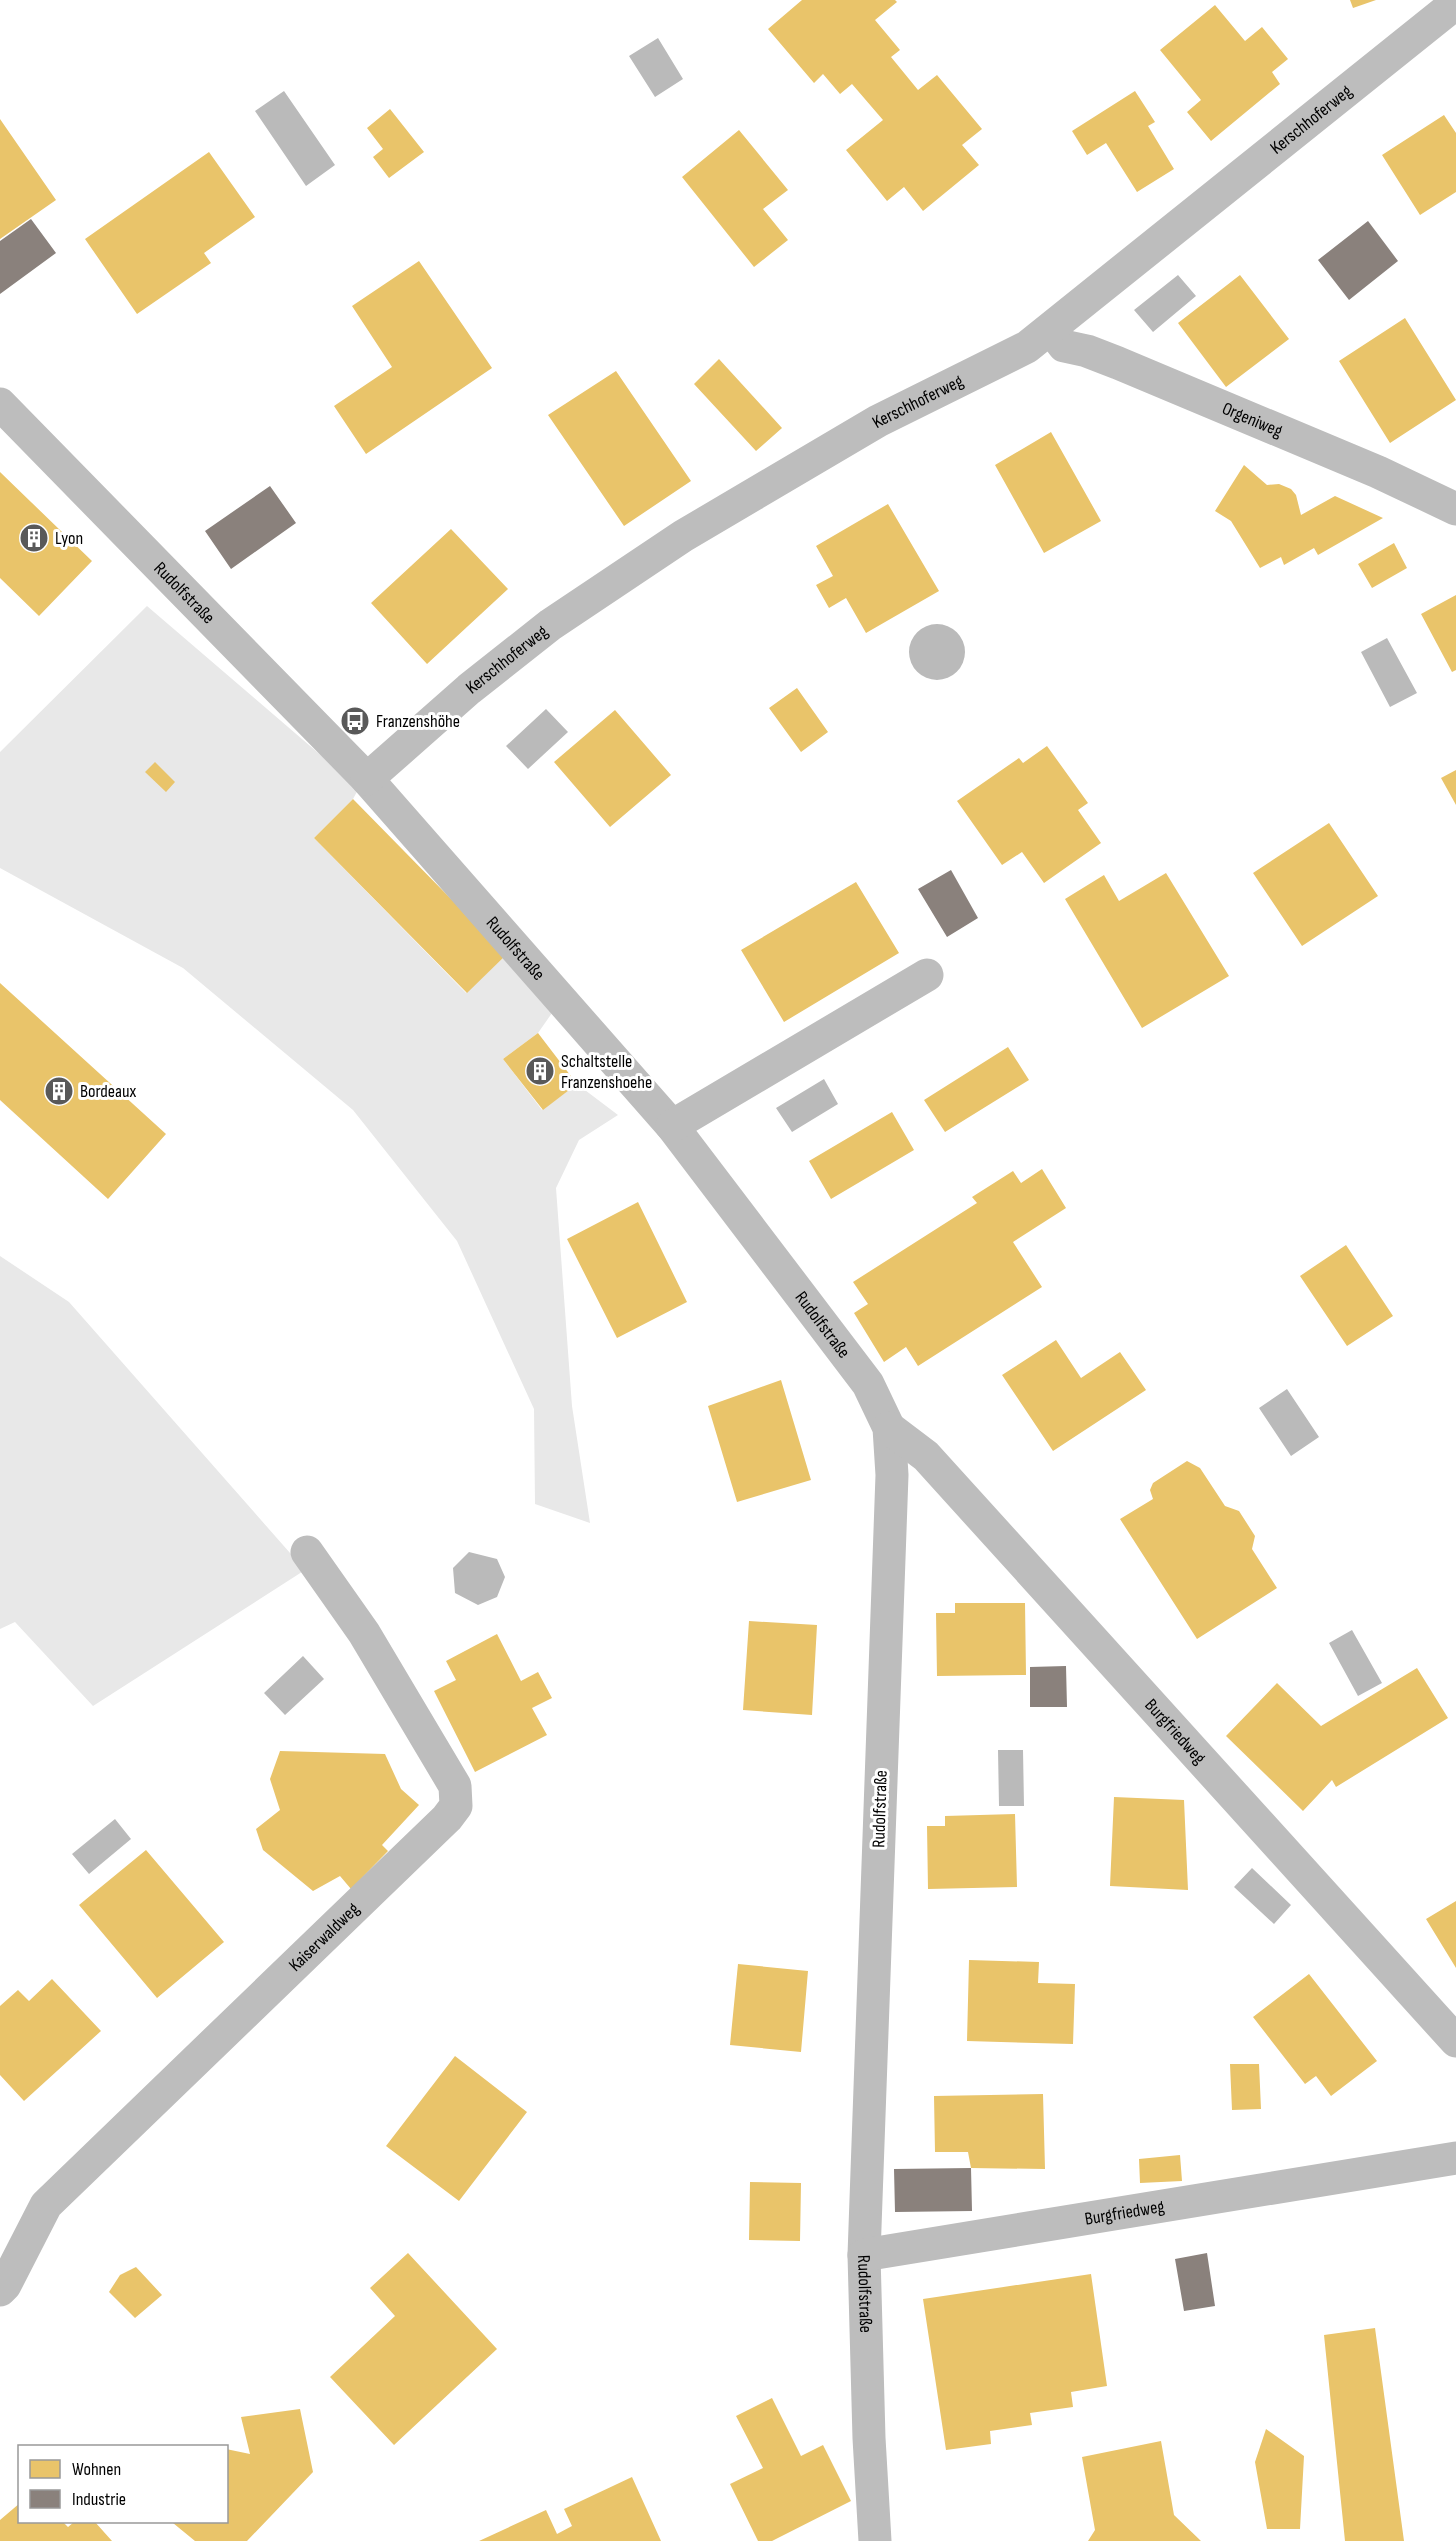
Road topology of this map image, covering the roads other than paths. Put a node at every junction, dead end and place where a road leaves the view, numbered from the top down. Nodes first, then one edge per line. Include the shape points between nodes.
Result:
1 (1456, 3) edge
2 (1051, 329) junction
3 (0, 404) edge
4 (1456, 509) edge
5 (367, 778) junction
6 (927, 975) dead end
7 (672, 1126) junction
8 (889, 1428) junction
9 (307, 1552) dead end
10 (1456, 2041) edge
11 (1456, 2158) edge
12 (864, 2255) junction
13 (0, 2290) edge
14 (875, 2541) edge

1 - 2 street, Kerschhoferweg
2 - 4 street, Orgeniweg via 1064,346 1118,363 1378,472
2 - 5 street, Kerschhoferweg via 1017,353 878,420 798,466 621,577 532,639
3 - 5 street, Rudolfstraße
5 - 7 street, Rudolfstraße
6 - 7 street
7 - 8 street, Rudolfstraße via 868,1384
8 - 10 street, Burgfriedweg via 926,1456
8 - 12 street, Rudolfstraße via 892,1475
9 - 13 street, Kaiserwaldweg via 364,1633 455,1786 456,1806 46,2205
11 - 12 street, Burgfriedweg
12 - 14 street, Rudolfstraße

